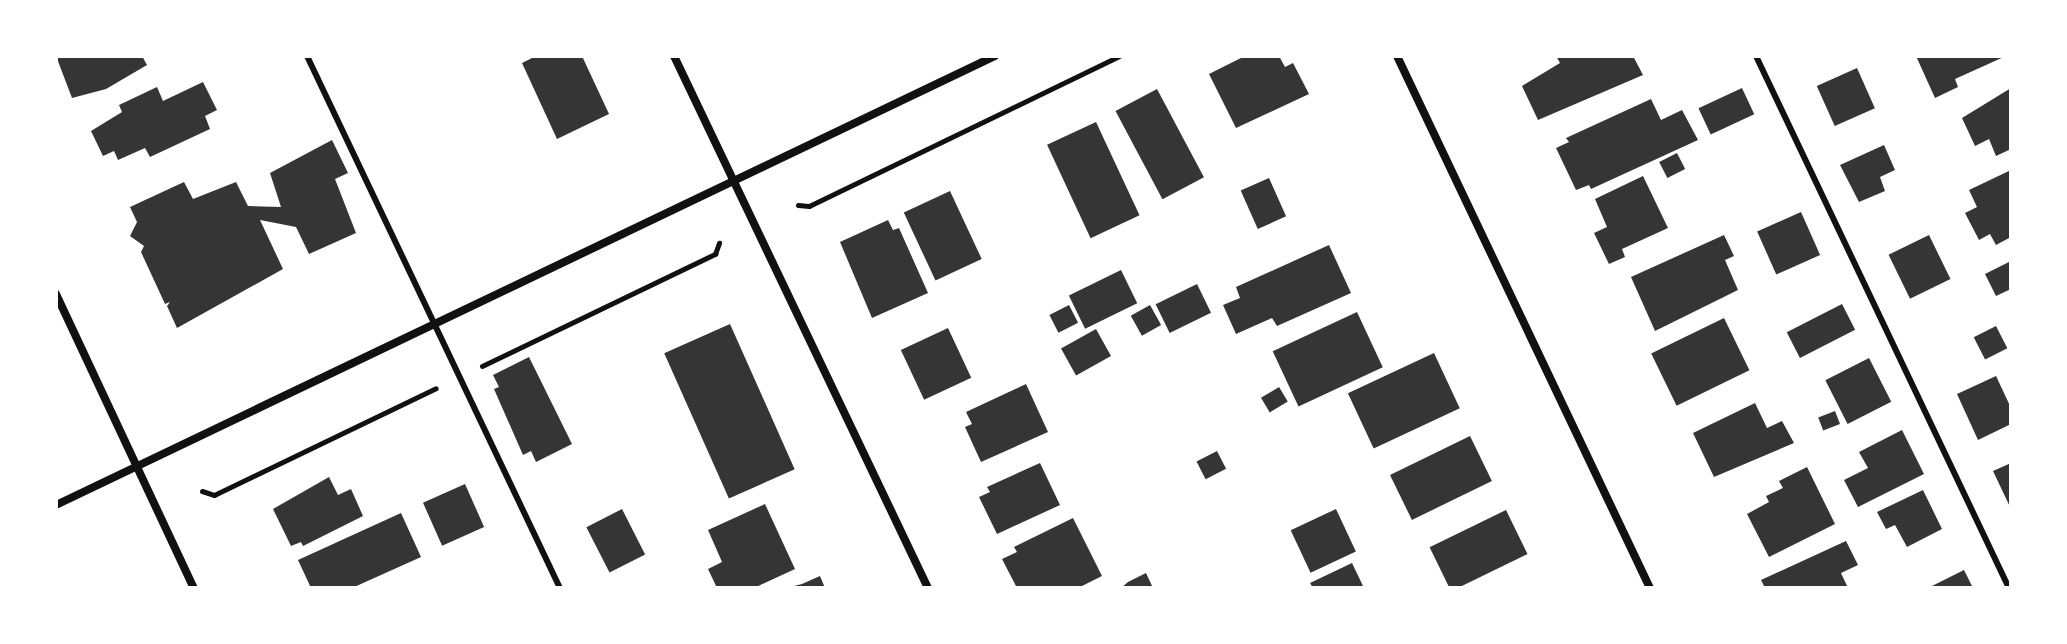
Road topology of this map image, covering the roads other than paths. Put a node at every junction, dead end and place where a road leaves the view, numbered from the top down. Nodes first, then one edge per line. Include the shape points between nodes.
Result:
1 (307, 56) edge
2 (674, 56) edge
3 (995, 56) edge
4 (1397, 56) edge
5 (1756, 56) edge
6 (733, 179) junction
7 (56, 294) edge
8 (437, 322) junction
9 (137, 466) junction
10 (56, 505) edge
11 (194, 588) edge
12 (560, 588) edge
13 (928, 588) edge
14 (1650, 588) edge
15 (2009, 588) edge

1 - 8 lane
2 - 6 street
3 - 6 street
4 - 14 street
5 - 15 lane
6 - 8 street
6 - 13 street
7 - 9 street
8 - 9 street
8 - 12 lane
9 - 10 street
9 - 11 street

